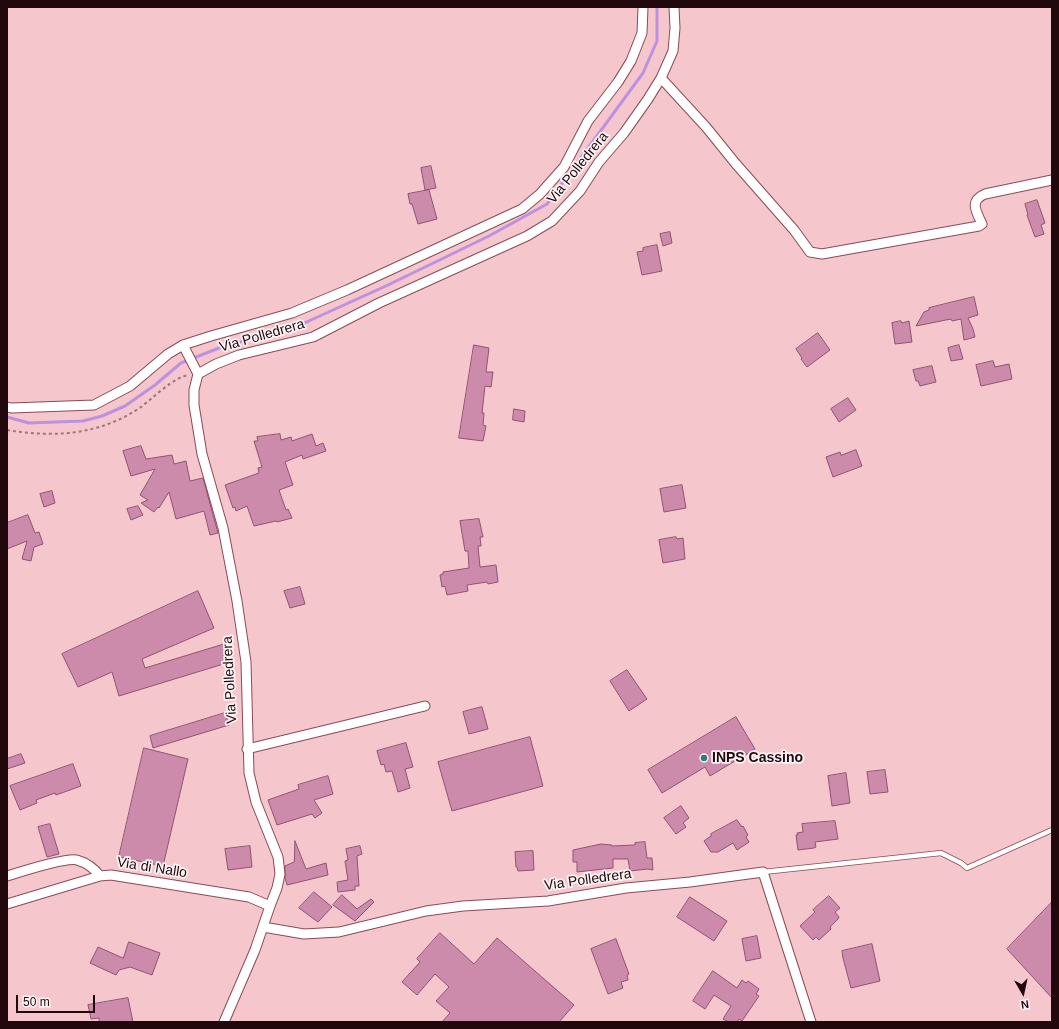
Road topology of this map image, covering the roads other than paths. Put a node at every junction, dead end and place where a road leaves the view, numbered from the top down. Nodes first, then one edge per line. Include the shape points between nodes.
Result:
1 (643, 7) edge
2 (674, 7) edge
3 (661, 78) junction
4 (1052, 180) edge
5 (184, 347) junction
6 (196, 371) junction
7 (7, 407) edge
8 (424, 706) dead end
9 (247, 749) junction
10 (1052, 830) edge
11 (763, 872) junction
12 (7, 876) edge
13 (100, 876) junction
14 (7, 904) edge
15 (270, 906) junction
16 (263, 927) junction
17 (224, 1022) edge
18 (811, 1022) edge

1 - 5 street via 642,33 618,82 588,121 564,167 540,194 522,209 292,313 211,336
2 - 3 street, Via Polledrera via 673,51
3 - 4 street via 706,127 810,252 822,254 979,226 982,224 975,203 978,197
3 - 6 street, Via Polledrera via 580,191 552,221 527,236 379,303 313,337 238,356
5 - 6 street
5 - 7 street via 168,354 130,386 94,405
6 - 9 street, Via Polledrera via 194,405 202,454 224,528 246,662
8 - 9 street
9 - 15 street, Via Polledrera via 249,773 256,802 278,857 278,888
10 - 11 lane via 967,868 941,852
11 - 16 street, Via Polledrera via 626,888 548,901 426,911 339,932 304,934
11 - 18 street
12 - 13 street via 58,862 76,860 92,867
13 - 14 street, Via di Nallo
13 - 15 street, Via di Nallo via 111,875 249,897
15 - 16 street, Via Polledrera
16 - 17 street, Via Polledrera

